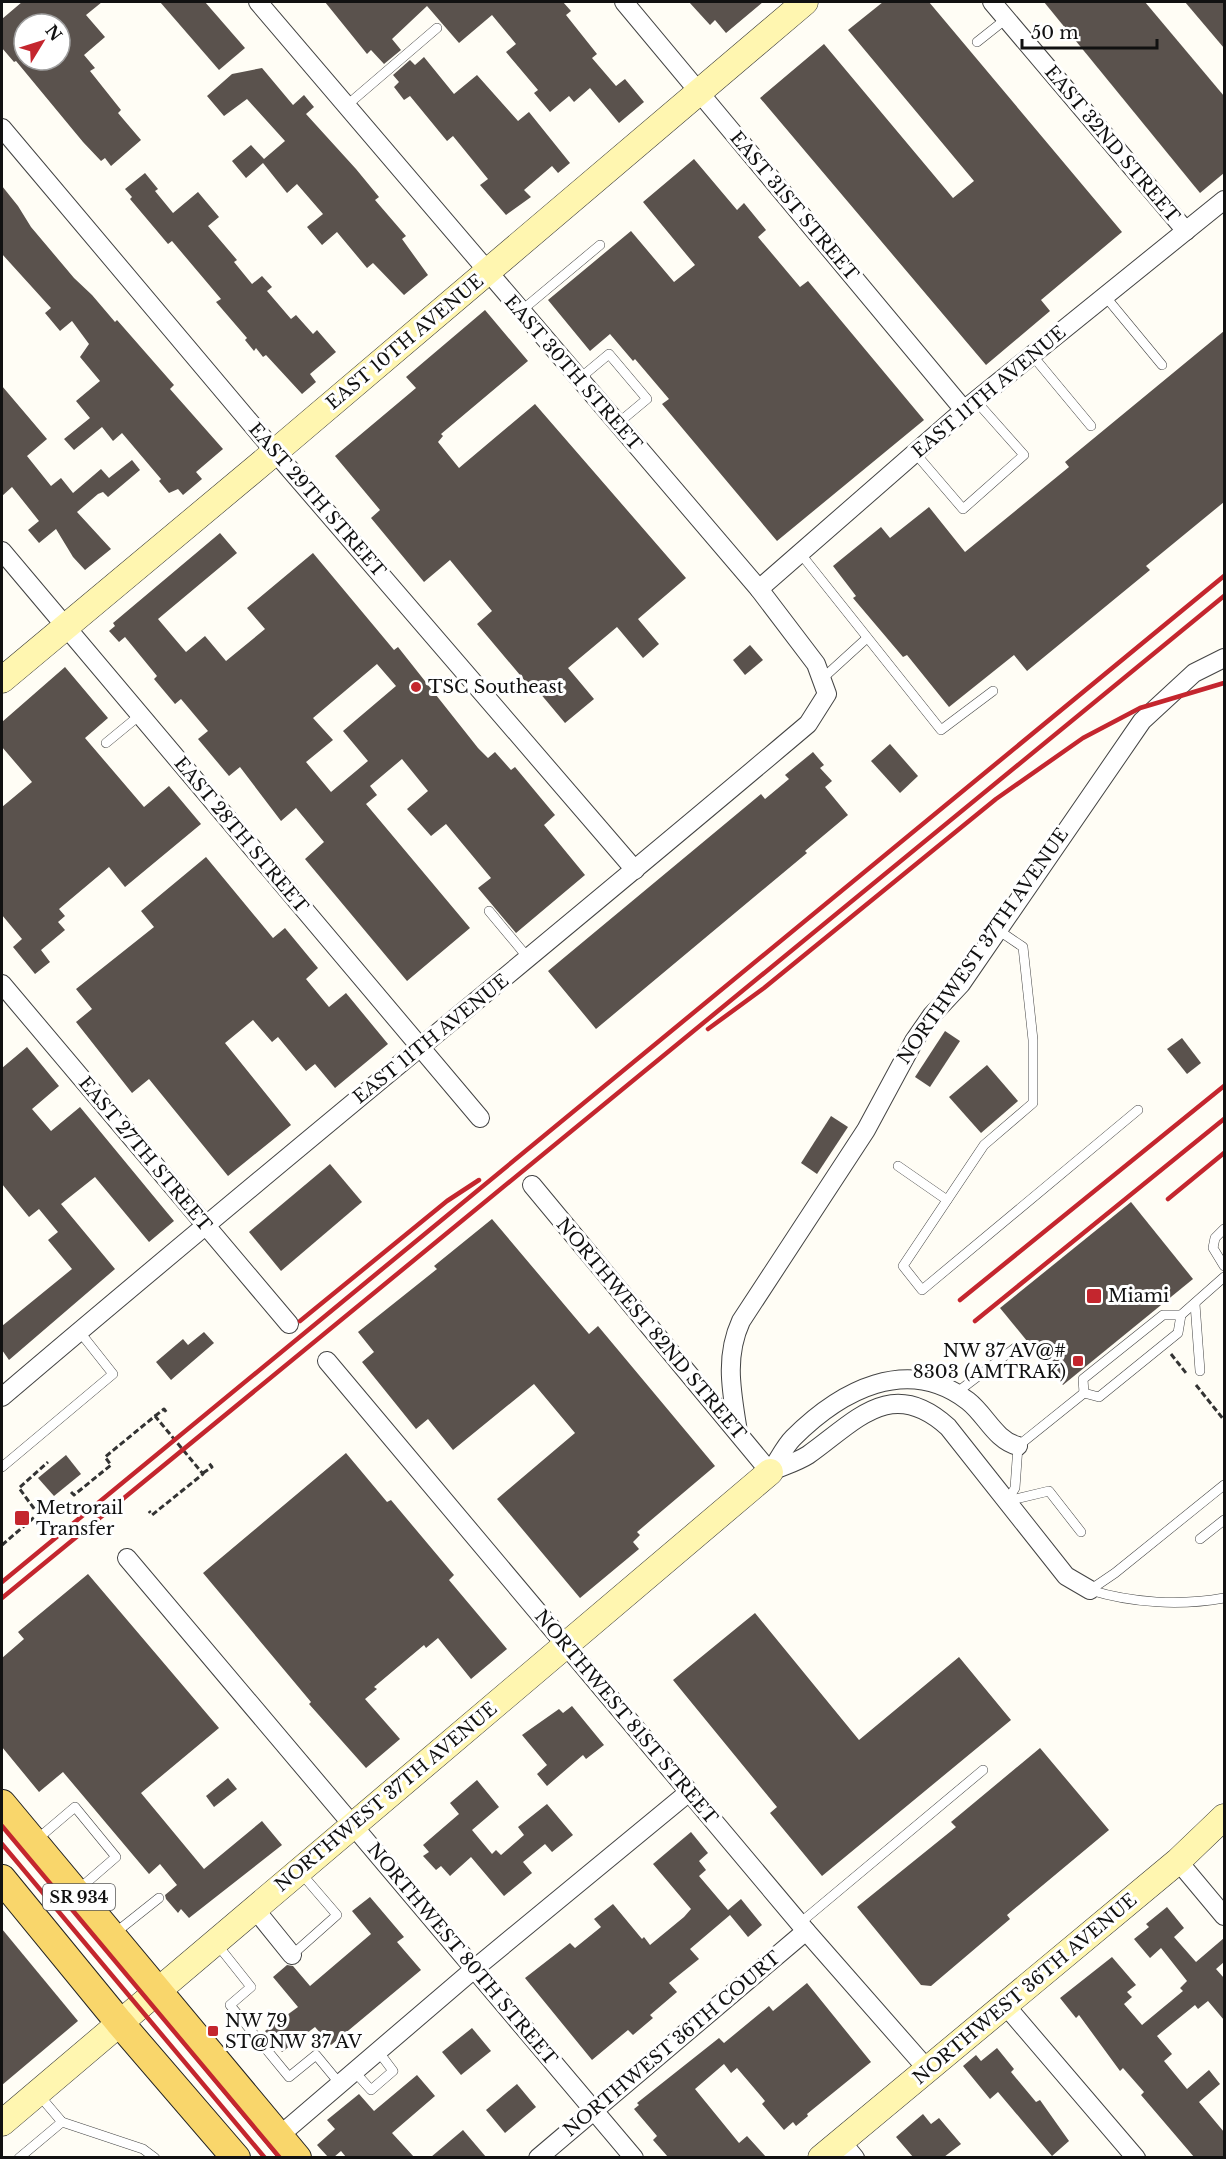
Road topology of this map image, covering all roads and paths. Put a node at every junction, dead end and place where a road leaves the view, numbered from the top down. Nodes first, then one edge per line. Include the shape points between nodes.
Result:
1 (258, 2) edge
2 (624, 2) edge
3 (805, 2) edge
4 (992, 2) edge
5 (1006, 19) junction
6 (437, 28) dead end
7 (977, 42) dead end
8 (698, 92) junction
9 (346, 106) junction
10 (2, 128) edge
11 (1224, 200) edge
12 (1186, 231) junction
13 (600, 244) dead end
14 (487, 273) junction
15 (1105, 296) junction
16 (521, 311) junction
17 (1032, 355) junction
18 (1162, 365) dead end
19 (579, 379) junction
20 (970, 406) junction
21 (617, 424) junction
22 (1091, 426) dead end
23 (275, 452) junction
24 (915, 453) junction
25 (2, 551) edge
26 (800, 553) junction
27 (759, 589) junction
28 (66, 627) junction
29 (867, 638) junction
30 (1224, 658) edge
31 (819, 671) junction
32 (2, 680) edge
33 (993, 691) dead end
34 (140, 715) junction
35 (106, 743) dead end
36 (635, 870) junction
37 (489, 911) dead end
38 (998, 930) junction
39 (529, 959) junction
40 (2, 984) edge
41 (420, 1048) junction
42 (1138, 1110) dead end
43 (480, 1118) dead end
44 (898, 1166) dead end
45 (532, 1185) dead end
46 (947, 1200) junction
47 (204, 1224) junction
48 (1224, 1229) edge
49 (1224, 1266) edge
50 (1224, 1277) edge
51 (1195, 1304) junction
52 (1181, 1315) junction
53 (289, 1324) dead end
54 (79, 1331) junction
55 (1164, 1345) junction
56 (1015, 1348) dead end
57 (327, 1361) dead end
58 (1200, 1371) dead end
59 (956, 1393) junction
60 (1084, 1393) junction
61 (2, 1397) edge
62 (167, 1413) dead end
63 (155, 1416) junction
64 (1224, 1420) edge
65 (738, 1432) junction
66 (1018, 1446) junction
67 (48, 1462) dead end
68 (208, 1462) dead end
69 (2, 1467) edge
70 (771, 1472) junction
71 (203, 1474) junction
72 (1224, 1485) edge
73 (71, 1492) dead end
74 (1007, 1501) junction
75 (149, 1511) dead end
76 (1224, 1520) edge
77 (1081, 1533) dead end
78 (1200, 1539) dead end
79 (2, 1545) edge
80 (127, 1558) dead end
81 (1090, 1590) junction
82 (1224, 1598) edge
83 (566, 1645) junction
84 (983, 1770) dead end
85 (689, 1792) junction
86 (2, 1804) edge
87 (1224, 1817) edge
88 (353, 1824) junction
89 (34, 1843) junction
90 (1178, 1861) junction
91 (299, 1870) junction
92 (2, 1879) edge
93 (75, 1893) junction
94 (159, 1898) dead end
95 (254, 1908) junction
96 (1224, 1916) edge
97 (803, 1927) junction
98 (111, 1936) junction
99 (215, 1941) junction
100 (292, 1955) joint
101 (473, 1970) junction
102 (156, 1991) junction
103 (1006, 2006) junction
104 (119, 2022) junction
105 (378, 2051) junction
106 (928, 2070) junction
107 (354, 2072) junction
108 (340, 2084) junction
109 (38, 2093) junction
110 (594, 2111) junction
111 (62, 2122) junction
112 (2, 2123) edge
113 (288, 2147) edge
114 (848, 2149) edge
115 (19, 2157) edge
116 (155, 2157) edge
117 (236, 2157) edge
118 (538, 2157) edge
119 (634, 2157) edge
120 (821, 2157) edge
121 (1136, 2157) edge

1 - 9 street, EAST 30TH STREET
2 - 8 street, EAST 31ST STREET
3 - 8 street, EAST 10TH AVENUE
4 - 5 street, EAST 32ND STREET
5 - 7 lane
5 - 12 street, EAST 32ND STREET
6 - 9 lane
8 - 14 street, EAST 10TH AVENUE
8 - 20 street, EAST 31ST STREET
9 - 14 street, EAST 30TH STREET
10 - 23 street, EAST 29TH STREET
11 - 12 street, EAST 11TH AVENUE
12 - 15 street, EAST 11TH AVENUE
13 - 16 lane
14 - 16 street, EAST 30TH STREET
14 - 23 street, EAST 10TH AVENUE
15 - 17 street, EAST 11TH AVENUE
15 - 18 lane
16 - 19 street, EAST 30TH STREET
17 - 20 street, EAST 11TH AVENUE
17 - 22 lane
19 - 21 street, EAST 30TH STREET
19 - 21 lane via 609,354 646,399
20 - 24 street, EAST 11TH AVENUE
20 - 24 lane via 1024,455 963,509
21 - 27 street, EAST 30TH STREET
23 - 28 street, EAST 10TH AVENUE
23 - 36 street, EAST 29TH STREET
24 - 26 street, EAST 11TH AVENUE
25 - 28 street, EAST 28TH STREET
26 - 27 street, EAST 11TH AVENUE
26 - 29 lane
27 - 31 street, EAST 30TH STREET
28 - 32 street, EAST 10TH AVENUE
28 - 34 street, EAST 28TH STREET
29 - 31 lane
29 - 33 lane via 941,730
30 - 38 street, NORTHWEST 37TH AVENUE via 1194,673 1142,721
31 - 36 street, EAST 11TH AVENUE via 827,693 808,724
34 - 35 lane
34 - 41 street, EAST 28TH STREET
36 - 39 street, EAST 11TH AVENUE
37 - 39 lane
38 - 46 lane via 1023,946 1033,1040 1033,1103 984,1145
38 - 65 street, NORTHWEST 37TH AVENUE via 962,984 914,1041 866,1130 741,1321 730,1365
39 - 41 street, EAST 11TH AVENUE
40 - 47 street, EAST 27TH STREET
41 - 43 street, EAST 28TH STREET
41 - 47 street, EAST 11TH AVENUE
42 - 46 lane via 922,1290 903,1266
44 - 46 lane
45 - 65 street, NORTHWEST 82ND STREET
47 - 53 street, EAST 27TH STREET
47 - 54 street, EAST 11TH AVENUE
48 - 49 lane via 1215,1238 1213,1248
50 - 51 lane
51 - 52 lane
51 - 58 lane
52 - 55 lane via 1178,1333
52 - 60 lane via 1163,1315 1141,1332 1083,1379
54 - 61 street, EAST 11TH AVENUE
54 - 69 lane via 113,1374
55 - 60 lane via 1099,1397
55 - 64 path
56 - 59 lane
57 - 83 street, NORTHWEST 81ST STREET
59 - 66 street, NORTHWEST 37TH AVENUE via 979,1411 1003,1439
59 - 70 street, NORTHWEST 37TH AVENUE via 904,1379 864,1386 793,1438
60 - 66 lane
62 - 63 path via 164,1409
63 - 71 path
63 - 73 path via 105,1457 111,1465 74,1495
65 - 70 street, NORTHWEST 82ND STREET
66 - 74 lane via 1015,1488
67 - 79 path via 19,1488 38,1514
68 - 71 path via 212,1467
70 - 74 street, NORTHWEST 37TH AVENUE via 806,1456 864,1412 882,1406 908,1405 927,1411 948,1426
70 - 83 street, NORTHWEST 37TH AVENUE
71 - 75 path via 152,1515
72 - 81 lane
74 - 77 lane via 1049,1491
74 - 81 street, NORTHWEST 37TH AVENUE via 1066,1576
76 - 78 lane
80 - 88 street, NORTHWEST 80TH STREET
81 - 82 lane via 1154,1601
83 - 85 street, NORTHWEST 81ST STREET
83 - 88 street, NORTHWEST 37TH AVENUE
84 - 97 lane
85 - 97 street, NORTHWEST 81ST STREET
85 - 101 street
86 - 89 main road, SR 934
87 - 90 street, NORTHWEST 36TH AVENUE
88 - 91 street, NORTHWEST 37TH AVENUE
88 - 101 street, NORTHWEST 80TH STREET
89 - 93 main road, SR 934
89 - 93 lane via 75,1807 116,1857
90 - 96 street
90 - 103 street, NORTHWEST 36TH AVENUE
91 - 95 street, NORTHWEST 37TH AVENUE
91 - 100 lane via 337,1915
92 - 104 main road, SR 934
93 - 98 main road, SR 934
94 - 98 lane
95 - 99 street, NORTHWEST 37TH AVENUE
95 - 100 street
97 - 106 street, NORTHWEST 81ST STREET
97 - 110 street, NORTHWEST 36TH COURT
98 - 102 main road, SR 934
99 - 102 street, NORTHWEST 37TH AVENUE
99 - 108 lane via 251,1987 230,2005 289,2077 316,2055
101 - 105 street
101 - 110 street, NORTHWEST 80TH STREET
102 - 104 street, NORTHWEST 37TH AVENUE
102 - 113 main road, SR 934
103 - 106 street, NORTHWEST 36TH AVENUE
103 - 121 street
104 - 109 street, NORTHWEST 37TH AVENUE
104 - 117 main road, SR 934
105 - 107 street
105 - 107 lane via 393,2071 371,2090
106 - 114 street, NORTHWEST 36TH AVENUE
107 - 108 street
108 - 113 street
109 - 111 lane
109 - 112 street, NORTHWEST 37TH AVENUE
110 - 118 street, NORTHWEST 36TH COURT
110 - 119 street, NORTHWEST 80TH STREET
111 - 115 lane
111 - 116 lane via 143,2149
114 - 120 street, NORTHWEST 36TH AVENUE

